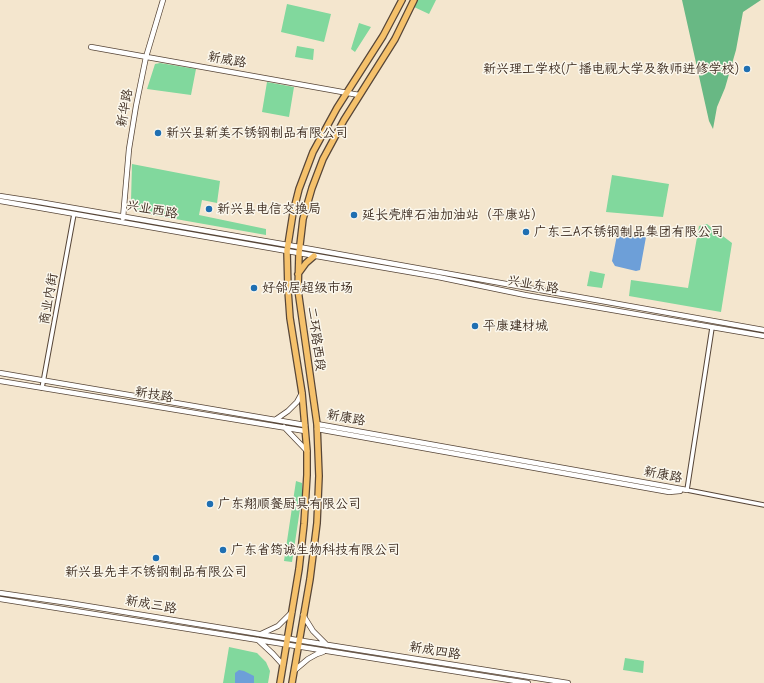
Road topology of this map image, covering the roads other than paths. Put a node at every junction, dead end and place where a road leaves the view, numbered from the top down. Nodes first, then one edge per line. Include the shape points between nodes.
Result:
1 (163, 0) edge
2 (402, 0) edge
3 (414, 0) edge
4 (91, 47) dead end
5 (146, 57) junction
6 (347, 92) junction
7 (359, 95) junction
8 (0, 196) edge
9 (0, 201) edge
10 (74, 214) junction
11 (122, 219) junction
12 (288, 248) junction
13 (299, 250) junction
14 (314, 256) junction
15 (298, 274) junction
16 (712, 328) junction
17 (764, 330) edge
18 (764, 336) edge
19 (0, 373) edge
20 (44, 380) junction
21 (0, 381) edge
22 (42, 388) junction
23 (302, 393) junction
24 (275, 420) junction
25 (284, 427) junction
26 (317, 427) junction
27 (305, 428) junction
28 (307, 451) junction
29 (686, 490) junction
30 (764, 505) edge
31 (0, 593) edge
32 (0, 599) edge
33 (292, 611) junction
34 (303, 614) junction
35 (258, 637) junction
36 (287, 642) junction
37 (299, 644) junction
38 (327, 645) junction
39 (326, 651) junction
40 (283, 665) junction
41 (294, 670) junction
42 (280, 683) edge
43 (292, 683) edge
44 (528, 683) edge
45 (568, 683) edge

1 - 5 street, 新华路
2 - 6 main road, 二环路西段 via 383,36
3 - 7 main road, 二环路西段 via 395,38
4 - 5 street, 新威路
5 - 6 street, 新威路
5 - 11 street, 新华路 via 129,149
6 - 7 street, 新威路
6 - 12 main road, 二环路西段 via 326,126 306,170 293,213
7 - 13 main road, 二环路西段 via 323,159 307,203
8 - 11 street, 兴业西路
9 - 10 street, 兴业西路
10 - 11 street, 兴业西路
10 - 20 street, 商业内街
11 - 12 street, 兴业西路
12 - 13 street, 兴业西路
12 - 23 main road, 二环路西段 via 290,318
13 - 14 street, 兴业东路
13 - 15 main road, 二环路西段
13 - 17 street, 兴业东路
14 - 15 main road
14 - 16 street, 兴业东路
15 - 26 main road, 二环路西段 via 300,308
16 - 18 street, 兴业东路
16 - 29 street
19 - 20 street, 新技路
20 - 22 street, 商业内街
20 - 24 street, 新技路
21 - 22 street, 新技路
22 - 25 street, 新技路
23 - 24 street via 297,402
23 - 27 main road, 二环路西段
24 - 27 street, 新技路
25 - 27 street, 新技路
25 - 28 street
26 - 29 street, 新康路 via 668,492
26 - 34 main road, 二环路西段 via 317,523
27 - 28 main road, 二环路西段
28 - 33 main road, 二环路西段 via 304,524
29 - 30 street
31 - 35 street, 新成三路 via 70,602
32 - 35 street, 新成三路
33 - 35 street via 278,626
33 - 36 main road, 二环路西段
34 - 37 main road, 二环路西段
34 - 38 street via 313,631
35 - 36 street, 新成三路
35 - 40 street
36 - 37 street, 新成三路
36 - 40 main road, 二环路西段
37 - 38 street, 新成四路
37 - 39 street, 新成四路
37 - 41 main road, 二环路西段
38 - 45 street, 新成四路
39 - 41 street via 308,659
39 - 44 street, 新成四路
40 - 42 main road, 二环路西段
41 - 43 main road, 二环路西段

